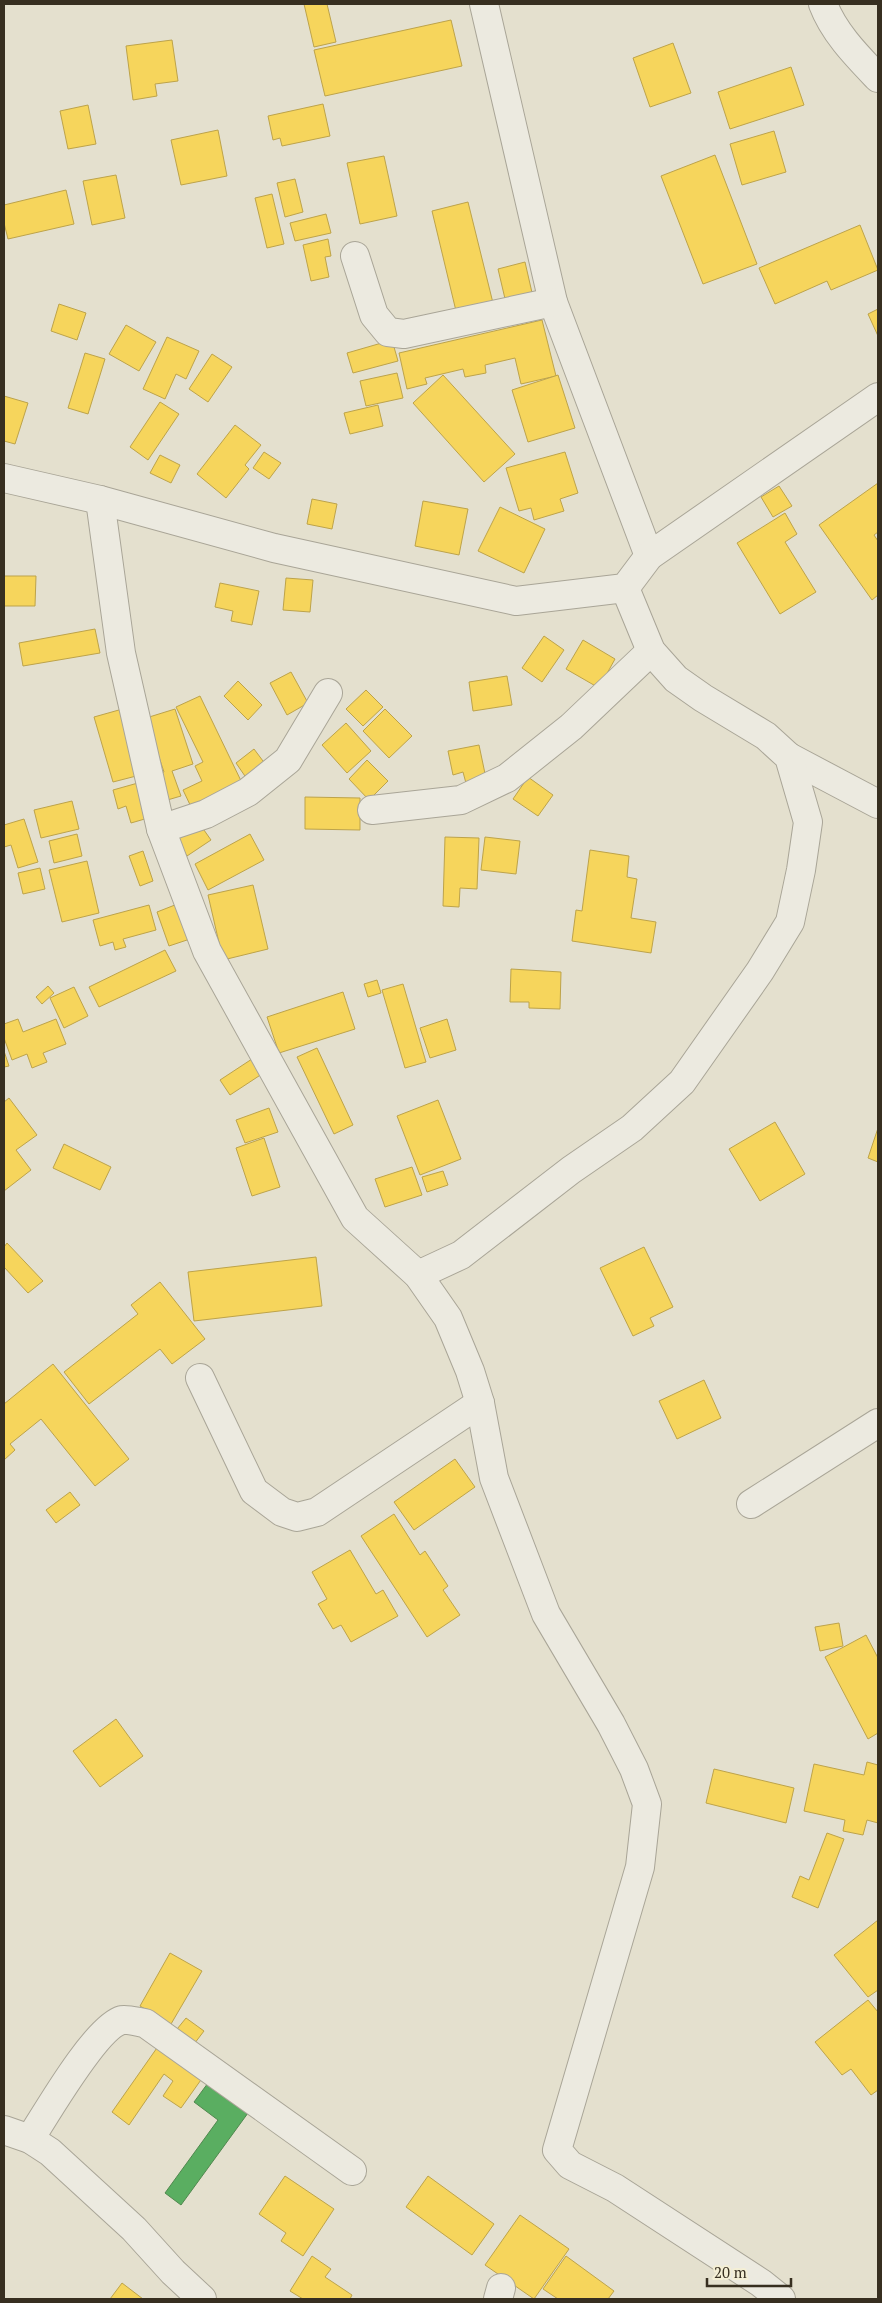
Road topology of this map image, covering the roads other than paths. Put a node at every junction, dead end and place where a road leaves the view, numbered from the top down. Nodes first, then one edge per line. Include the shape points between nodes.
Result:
1 (484, 4) edge
2 (823, 4) edge
3 (878, 78) edge
4 (355, 256) dead end
5 (553, 302) junction
6 (878, 397) edge
7 (4, 478) edge
8 (100, 500) junction
9 (649, 556) junction
10 (625, 588) junction
11 (651, 651) junction
12 (328, 693) dead end
13 (789, 757) junction
14 (878, 804) edge
15 (372, 810) dead end
16 (161, 829) junction
17 (418, 1275) junction
18 (200, 1378) dead end
19 (480, 1403) junction
20 (878, 1423) edge
21 (751, 1504) dead end
22 (4, 2130) edge
23 (30, 2138) junction
24 (352, 2170) dead end
25 (202, 2299) edge
26 (781, 2299) edge

1 - 5 street
2 - 3 street via 851,50
4 - 5 street via 374,315 388,332 404,334
5 - 9 street
6 - 9 street
7 - 8 street
8 - 10 street via 274,548 516,601
8 - 16 street via 120,653
9 - 10 street
10 - 11 street
11 - 13 street via 676,679 766,736
11 - 15 street via 571,727 507,778 461,800
12 - 16 street via 288,760 248,792 206,814
13 - 14 street
13 - 17 street via 808,822 790,922 687,1075 632,1128 571,1170 462,1255
16 - 17 street via 208,951 355,1218
17 - 19 street via 448,1318
18 - 19 street via 254,1491 282,1512 297,1517 317,1512
19 - 26 street via 494,1478 546,1614 611,1724 634,1769 647,1804 640,1867 557,2150 570,2165 614,2188
20 - 21 street
22 - 23 street
23 - 24 street via 90,2048 111,2026 122,2020 145,2022
23 - 25 street via 97,2193

